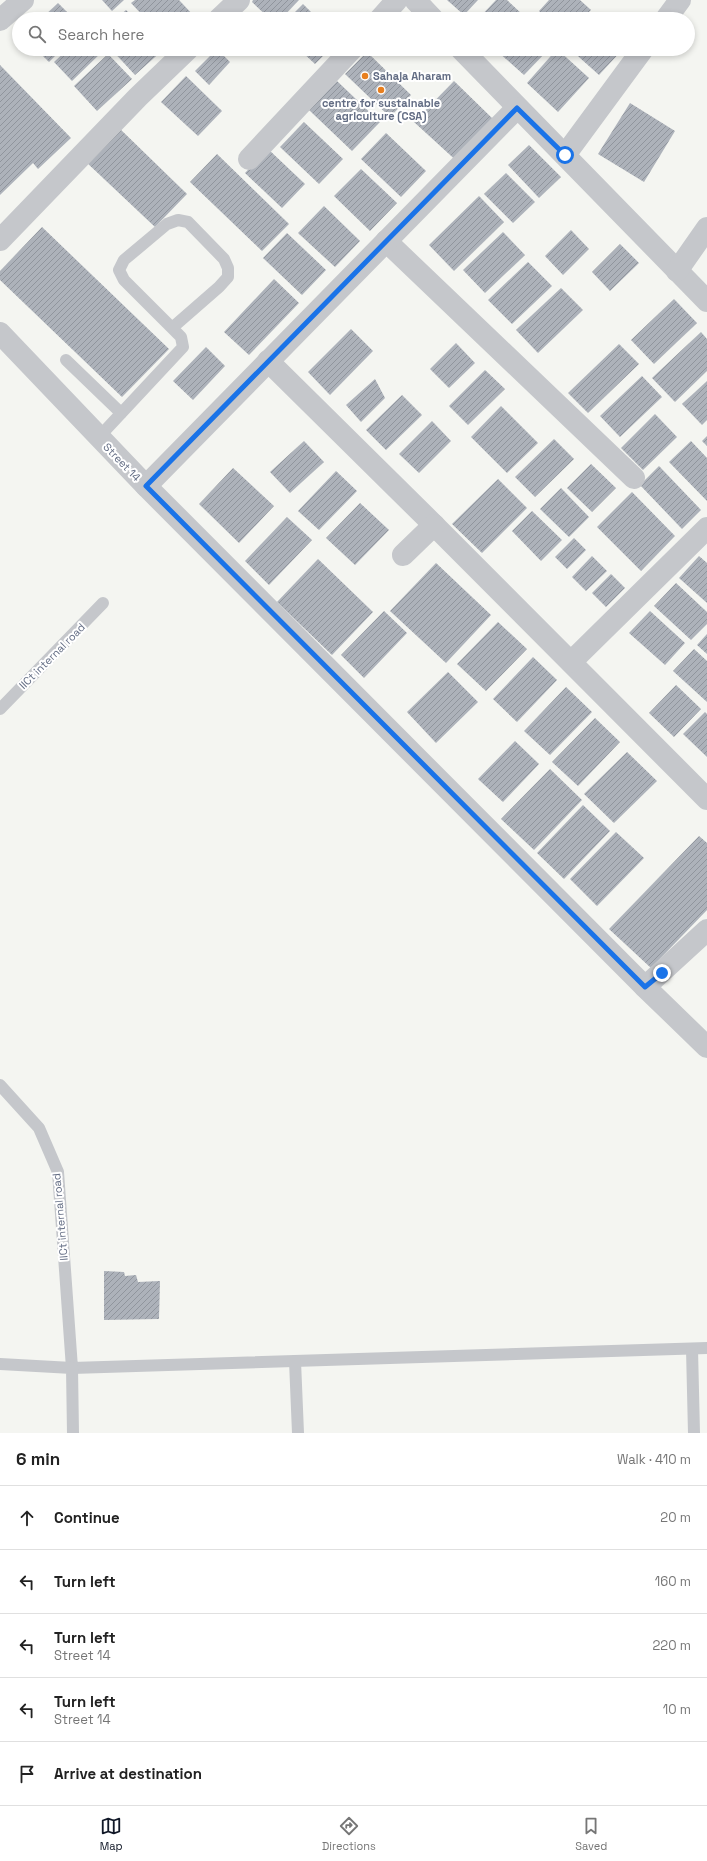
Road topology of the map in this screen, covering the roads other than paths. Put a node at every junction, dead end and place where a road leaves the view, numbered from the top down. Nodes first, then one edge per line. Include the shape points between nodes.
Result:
1 (23, 0) edge
2 (239, 0) edge
3 (397, 0) edge
4 (415, 0) edge
5 (680, 0) edge
6 (226, 12) edge
7 (386, 12) edge
8 (426, 12) edge
9 (671, 12) edge
10 (0, 20) edge
11 (181, 56) edge
12 (346, 56) edge
13 (468, 56) edge
14 (639, 56) edge
15 (517, 108) junction
16 (565, 155) junction
17 (250, 159) dead end
18 (707, 228) edge
19 (0, 240) edge
20 (386, 241) junction
21 (677, 271) junction
22 (707, 300) edge
23 (172, 328) junction
24 (0, 333) edge
25 (66, 360) dead end
26 (268, 361) junction
27 (121, 413) junction
28 (99, 437) junction
29 (634, 478) dead end
30 (146, 486) junction
31 (434, 524) junction
32 (707, 528) edge
33 (403, 555) dead end
34 (103, 604) dead end
35 (571, 662) junction
36 (0, 709) edge
37 (707, 799) edge
38 (707, 930) edge
39 (645, 987) junction
40 (707, 1047) edge
41 (0, 1085) edge
42 (707, 1348) edge
43 (692, 1349) junction
44 (295, 1361) junction
45 (0, 1364) edge
46 (72, 1368) junction
47 (73, 1433) edge
48 (298, 1433) edge
49 (694, 1433) edge

1 - 10 street
2 - 6 street
3 - 7 street
4 - 8 street
5 - 9 street
11 - 19 street
12 - 17 street
13 - 15 street
14 - 16 street
15 - 16 street
15 - 20 street
16 - 21 street
18 - 21 street
20 - 26 street
20 - 29 street
21 - 22 street
23 - 23 lane via 124,280 119,270 124,260 167,224 178,220 188,222 224,259 228,277
23 - 27 lane via 181,337 183,347
24 - 28 street, Street 14
25 - 27 lane
26 - 30 street
26 - 31 street
27 - 28 lane
28 - 30 street, Street 14
30 - 39 street, Street 14
31 - 33 street
31 - 35 street
32 - 35 street
34 - 36 lane, IICt internal road
35 - 37 street
38 - 39 street
39 - 40 street, Street 14
41 - 46 lane, IICt internal road via 39,1128 58,1172
42 - 43 lane
43 - 44 lane
43 - 49 lane
44 - 46 lane
44 - 48 lane
45 - 46 lane
46 - 47 lane, IICt internal road

